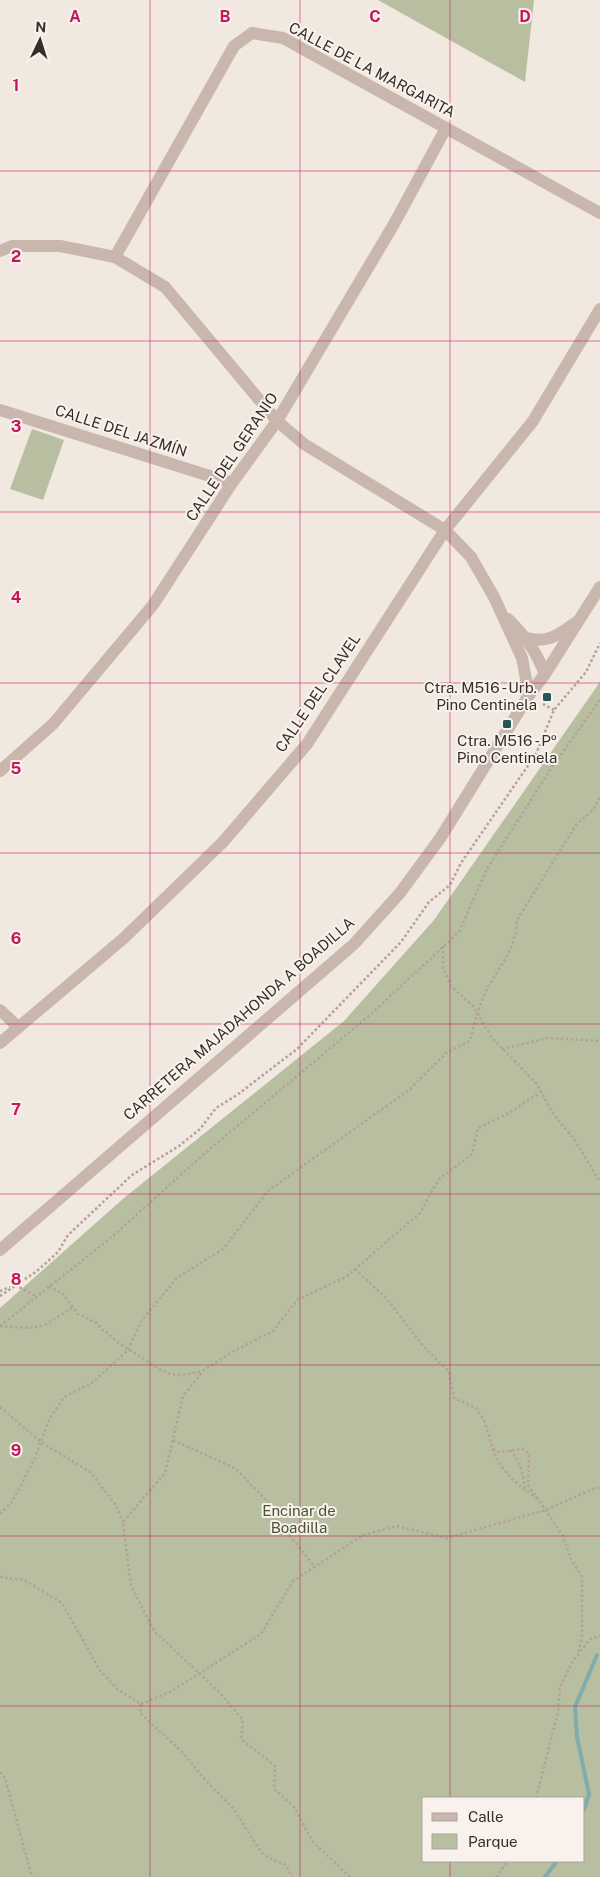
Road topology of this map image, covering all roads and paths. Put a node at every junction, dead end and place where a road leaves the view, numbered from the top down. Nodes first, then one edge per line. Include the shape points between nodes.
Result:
1 (446, 128) junction
2 (600, 213) edge
3 (0, 251) edge
4 (116, 257) junction
5 (600, 309) edge
6 (0, 410) edge
7 (277, 421) junction
8 (232, 484) junction
9 (445, 530) junction
10 (600, 586) edge
11 (502, 614) junction
12 (578, 621) junction
13 (527, 638) junction
14 (600, 643) edge
15 (545, 674) junction
16 (529, 695) junction
17 (600, 700) edge
18 (542, 704) dead end
19 (554, 710) junction
20 (0, 771) edge
21 (600, 796) edge
22 (443, 946) junction
23 (0, 1010) edge
24 (477, 1013) junction
25 (18, 1027) junction
26 (600, 1041) edge
27 (0, 1043) edge
28 (502, 1049) junction
29 (541, 1092) junction
30 (600, 1182) edge
31 (23, 1228) junction
32 (0, 1243) edge
33 (0, 1250) edge
34 (355, 1270) junction
35 (14, 1285) junction
36 (49, 1286) junction
37 (0, 1291) edge
38 (0, 1296) edge
39 (36, 1296) junction
40 (73, 1306) junction
41 (0, 1326) edge
42 (128, 1350) junction
43 (204, 1370) junction
44 (0, 1407) edge
45 (173, 1440) junction
46 (41, 1442) junction
47 (493, 1449) junction
48 (510, 1450) junction
49 (600, 1488) edge
50 (525, 1491) junction
51 (538, 1499) junction
52 (546, 1510) junction
53 (0, 1514) edge
54 (123, 1522) junction
55 (315, 1567) junction
56 (0, 1576) edge
57 (600, 1636) edge
58 (578, 1655) junction
59 (199, 1674) junction
60 (141, 1704) junction
61 (0, 1772) edge
62 (536, 1797) edge
63 (507, 1862) edge
64 (32, 1877) edge
65 (292, 1877) edge
66 (350, 1877) edge
67 (496, 1877) edge

1 - 2 street, CALLE DE LA MARGARITA
1 - 4 street, CALLE DE LA MARGARITA via 283,38 252,33 234,46
1 - 7 street, CALLE DEL GERANIO via 389,233
3 - 4 street via 12,246 60,246
4 - 7 street via 165,287
5 - 9 street, CALLE DEL CLAVEL via 533,421
6 - 8 street, CALLE DEL JAZMÍN
7 - 8 street, CALLE DEL GERANIO
7 - 9 street via 304,444
8 - 20 street, CALLE DEL GERANIO via 153,605 53,724
9 - 11 street via 471,558
9 - 25 street, CALLE DEL CLAVEL via 307,744 223,842 124,938
10 - 12 street, CARRETERA MAJADAHONDA A BOADILLA
11 - 13 street
11 - 16 street via 522,658
12 - 13 street via 552,638 539,641
12 - 15 street, CARRETERA MAJADAHONDA A BOADILLA
13 - 15 street
14 - 19 path via 586,672
15 - 16 street, CARRETERA MAJADAHONDA A BOADILLA
16 - 31 street, CARRETERA MAJADAHONDA A BOADILLA via 441,837 400,893 354,944
17 - 22 path via 550,770 487,869 459,932
18 - 19 path
19 - 35 path via 536,754 461,863 450,885 429,902 401,942 297,1049 216,1108 200,1129 179,1146 132,1175 68,1235 58,1252 37,1271
21 - 24 path via 593,810 576,825 517,920 516,939
22 - 24 path via 443,968 451,986
22 - 36 path via 370,1015 205,1153 113,1236
23 - 25 street
24 - 28 path
24 - 42 path via 470,1041 446,1052 410,1089 268,1191 223,1249 177,1278 141,1321
25 - 27 street, CALLE DEL CLAVEL
26 - 28 path via 548,1038
28 - 29 path
29 - 30 path
29 - 34 path via 478,1128 472,1154 439,1179 420,1213
31 - 32 street, CARRETERA MAJADAHONDA A BOADILLA
31 - 33 street, CARRETERA MAJADAHONDA A BOADILLA
34 - 43 path via 297,1300 272,1331
34 - 47 path via 387,1299 423,1346 449,1372 454,1398 476,1408 484,1420
35 - 37 path
35 - 38 path
35 - 39 path
36 - 39 path
36 - 40 path via 64,1294
39 - 41 path
40 - 41 path via 45,1325 30,1328
40 - 42 path via 78,1314 96,1323
42 - 43 path via 170,1374 184,1375
42 - 46 path via 92,1383 64,1397 49,1420
43 - 45 path via 183,1396
44 - 46 path
45 - 54 path via 165,1474
45 - 55 path via 236,1470 268,1502 275,1516
46 - 53 path via 12,1502
46 - 54 path via 90,1472
47 - 48 path via 498,1452
47 - 50 path via 502,1466
48 - 50 path via 523,1470
48 - 51 path via 524,1449 528,1454 528,1485
49 - 52 path
50 - 51 path
51 - 52 path
52 - 55 path via 448,1538 397,1526 363,1536
52 - 58 path via 582,1576 582,1637
54 - 59 path via 131,1586 154,1631
55 - 59 path via 293,1581 261,1634
56 - 60 path via 24,1580 62,1603 98,1669 117,1689
57 - 58 path via 590,1639
58 - 62 path via 560,1687 558,1712
59 - 60 path via 170,1692
59 - 66 path via 243,1720 241,1739 275,1766 274,1789 295,1808 312,1841
60 - 65 path via 140,1713 182,1752 233,1808 261,1852 286,1865
61 - 64 path via 5,1778
63 - 67 path

